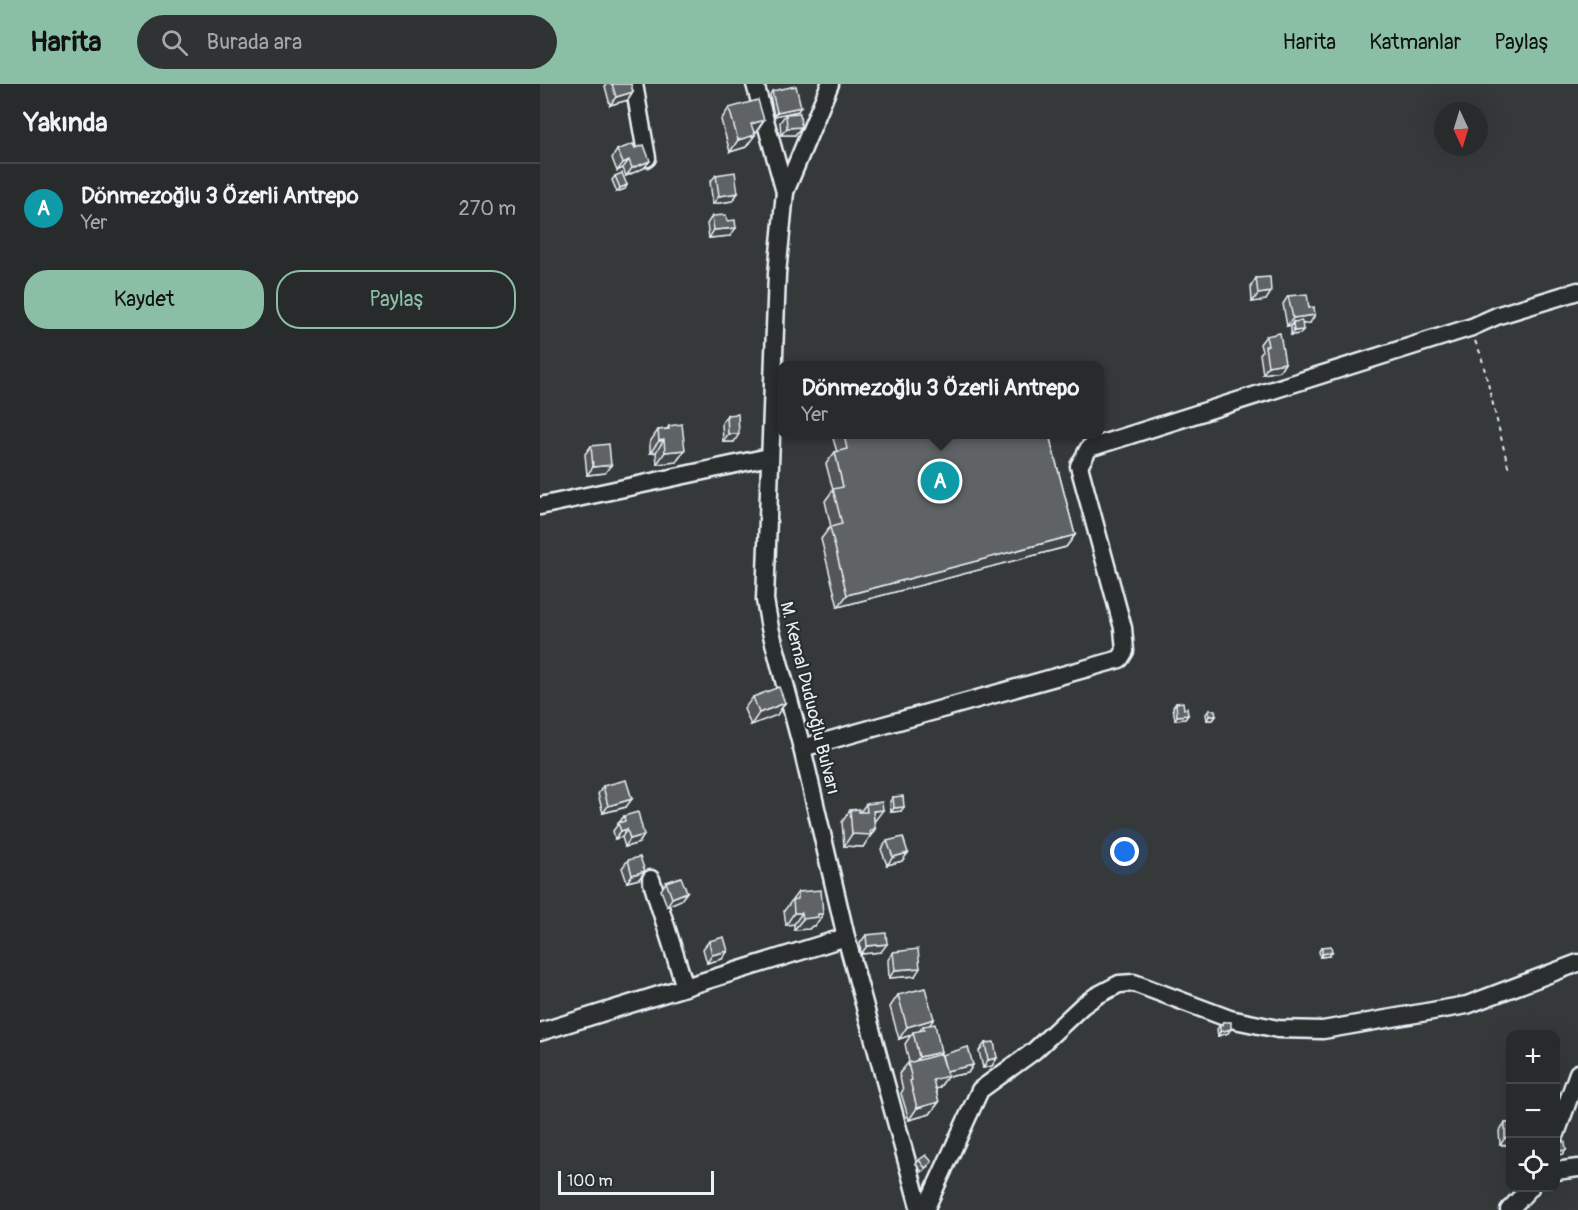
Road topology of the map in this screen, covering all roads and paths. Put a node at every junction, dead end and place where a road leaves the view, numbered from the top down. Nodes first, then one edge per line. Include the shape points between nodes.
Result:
1 (633, 84) edge
2 (755, 84) edge
3 (830, 84) edge
4 (647, 158) edge
5 (785, 192) junction
6 (1578, 291) edge
7 (1472, 327) junction
8 (769, 457) junction
9 (1509, 470) dead end
10 (540, 506) edge
11 (802, 748) junction
12 (651, 879) dead end
13 (846, 937) junction
14 (1576, 966) edge
15 (685, 987) junction
16 (540, 1032) edge
17 (1578, 1073) edge
18 (1560, 1123) edge
19 (1578, 1168) edge
20 (1560, 1170) edge
21 (1526, 1192) edge
22 (922, 1210) edge
23 (1509, 1210) edge

1 - 4 street
2 - 5 street
3 - 5 street, M. Kemal Duduoğlu Bulvarı
5 - 8 street, M. Kemal Duduoğlu Bulvarı via 777,274
6 - 7 street
7 - 9 path
7 - 11 street via 1089,447 1079,466 1123,628 1125,651 1120,659
8 - 10 street
8 - 11 street, M. Kemal Duduoğlu Bulvarı via 765,600
11 - 13 street, M. Kemal Duduoğlu Bulvarı
12 - 15 street
13 - 15 street
13 - 22 street, M. Kemal Duduoğlu Bulvarı
14 - 22 street via 1467,1005 1323,1030 1278,1029 1230,1019 1134,983 1119,984 1082,1006 1034,1051 980,1090
15 - 16 street
17 - 18 street
19 - 20 street
21 - 23 street

